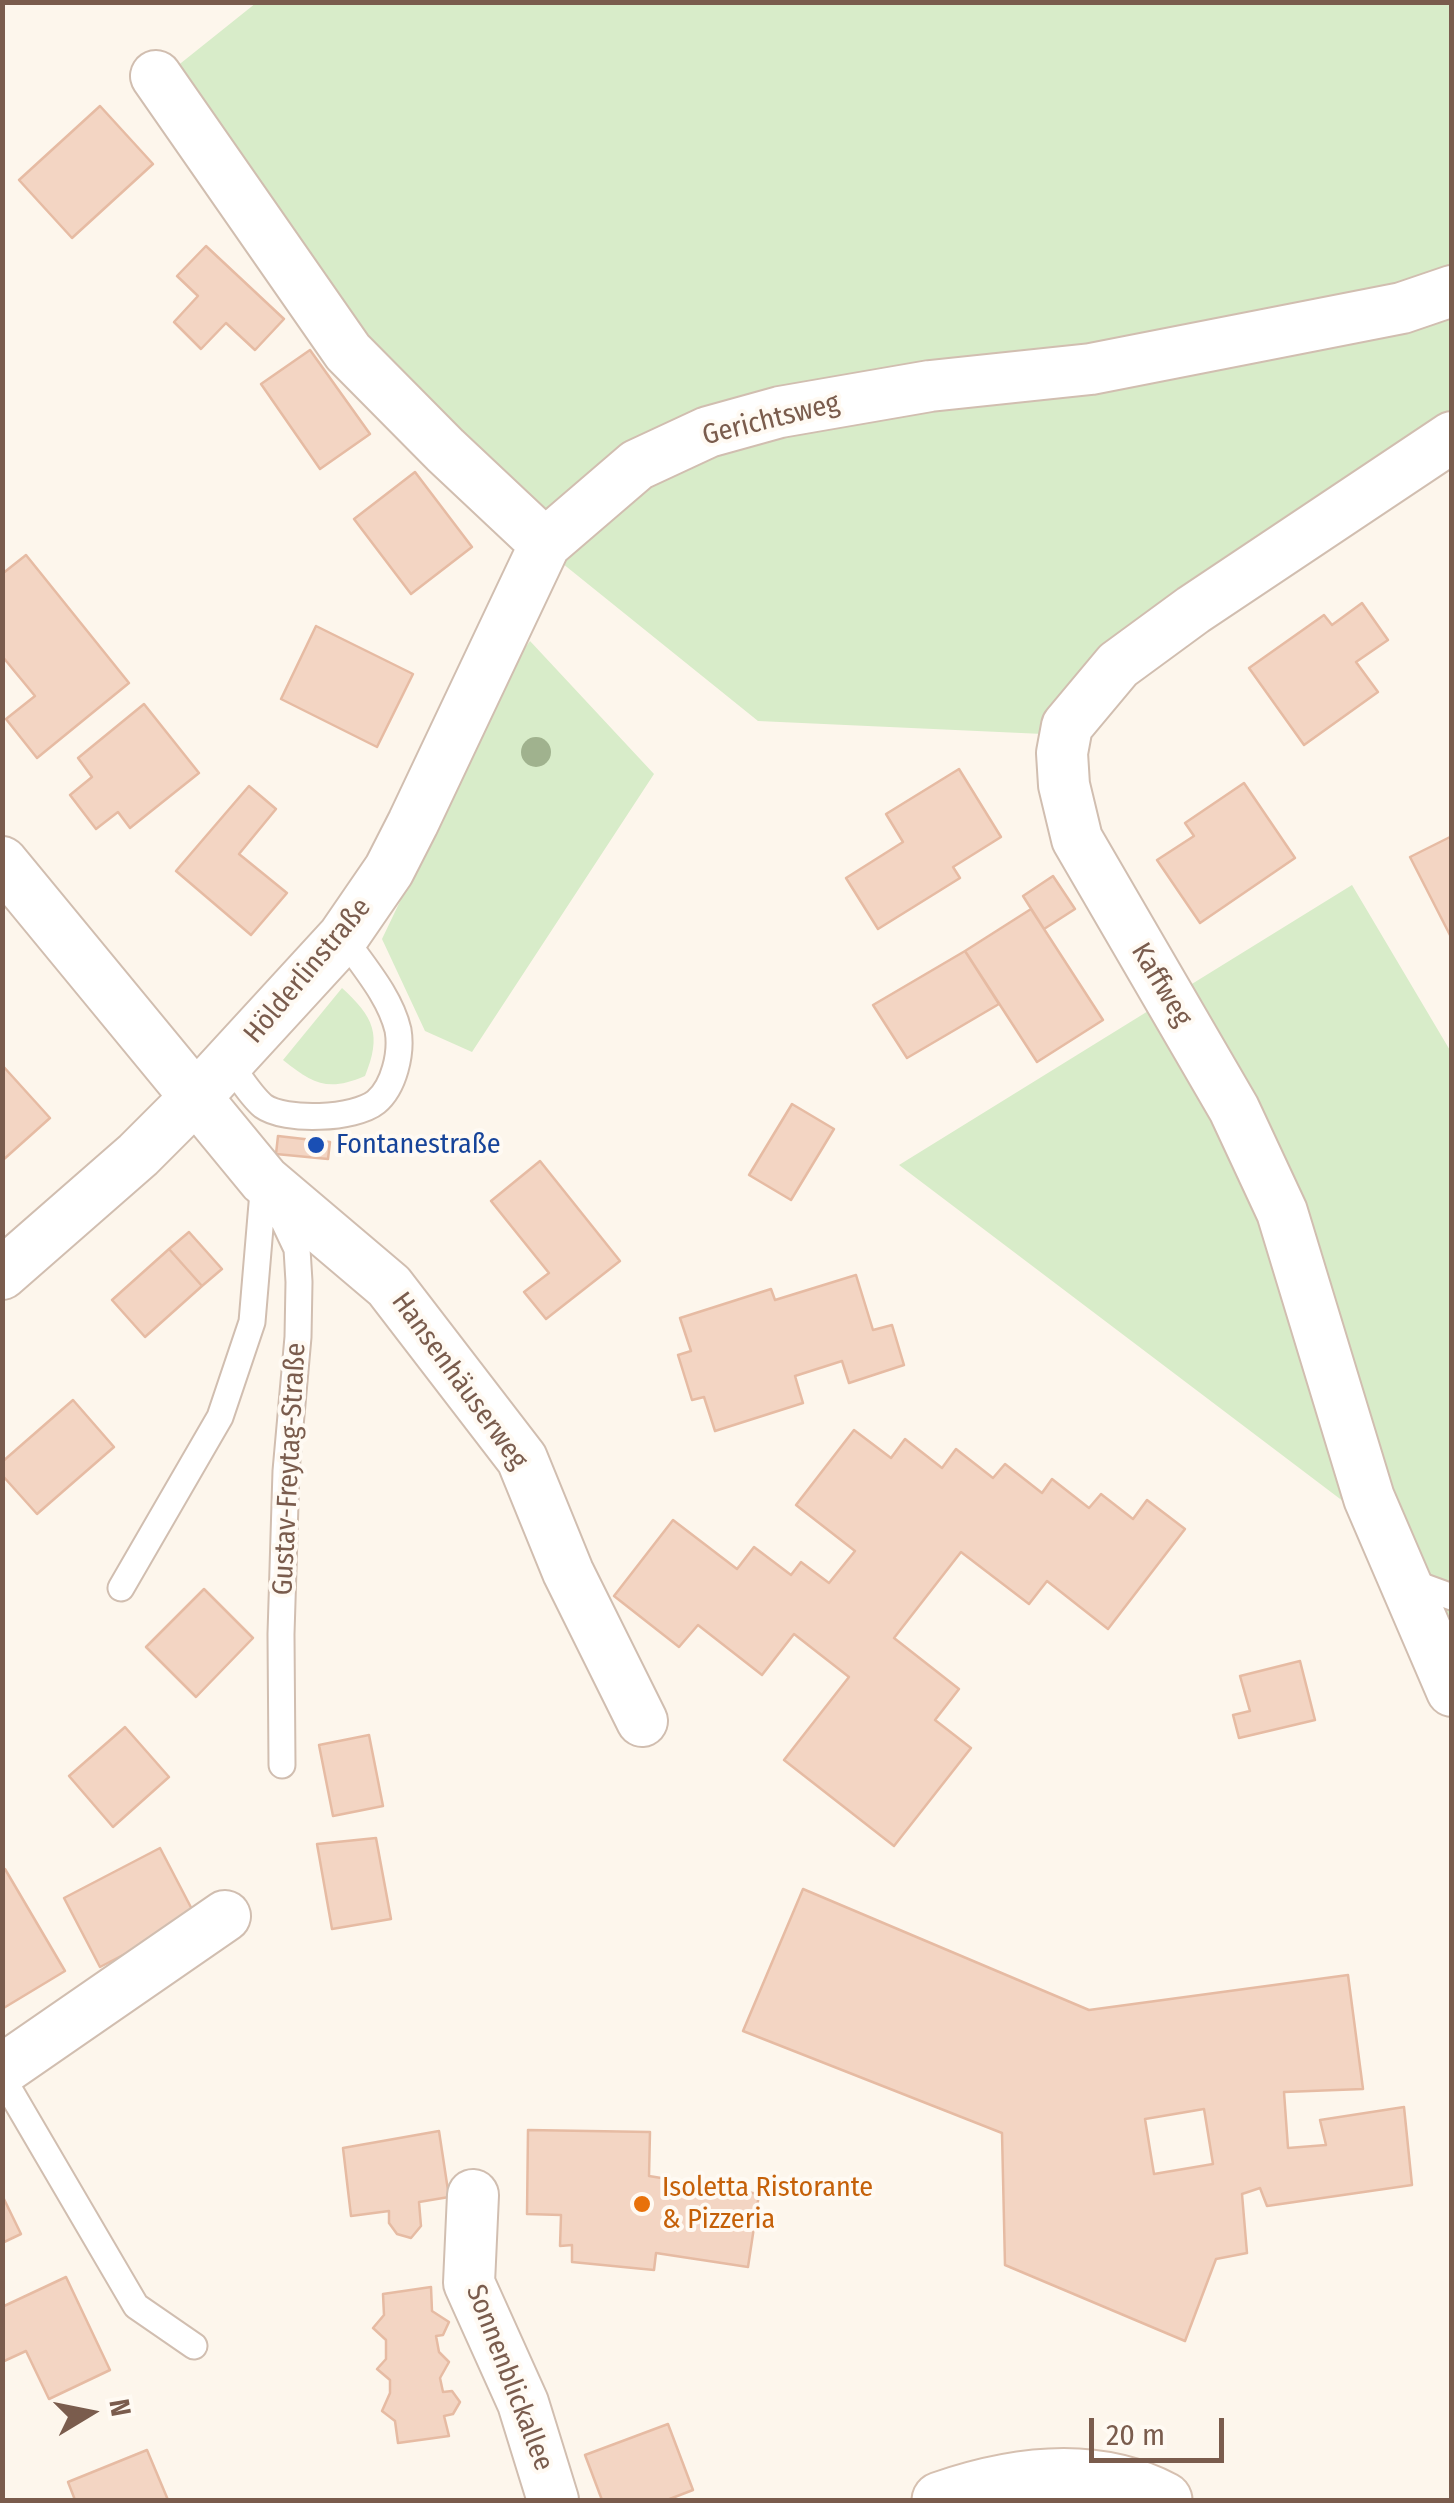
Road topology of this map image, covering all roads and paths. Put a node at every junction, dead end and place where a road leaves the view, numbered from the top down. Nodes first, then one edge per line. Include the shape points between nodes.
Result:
1 (156, 76) dead end
2 (1452, 291) edge
3 (1452, 437) edge
4 (545, 544) junction
5 (2, 862) edge
6 (343, 937) junction
7 (213, 1080) junction
8 (264, 1180) junction
9 (2, 1274) edge
10 (1403, 1580) junction
11 (121, 1588) dead end
12 (1452, 1596) edge
13 (1452, 1691) edge
14 (642, 1722) dead end
15 (282, 1766) dead end
16 (226, 1916) dead end
17 (2, 2074) edge
18 (473, 2194) dead end
19 (194, 2346) dead end
20 (554, 2500) edge
21 (940, 2500) edge
22 (1164, 2500) edge

1 - 4 street via 348,352
2 - 4 street, Gerichtsweg via 1402,308 1091,369 930,386 708,432 637,465
3 - 10 street, Kaffweg via 1118,665 1067,726 1062,753 1078,839 1234,1109 1282,1212 1369,1498
4 - 6 street, Hölderlinstraße via 413,823
5 - 7 street
6 - 7 street, Hölderlinstraße
6 - 7 lane via 388,1003 398,1032 398,1056 375,1102 331,1115 280,1112
7 - 8 street, Hansenhäuserweg
7 - 9 street, Hölderlinstraße
8 - 11 lane via 252,1322 220,1417
8 - 14 street, Hansenhäuserweg via 390,1286 522,1460
8 - 15 lane, Gustav-Freytag-Straße via 297,1249 299,1282 284,1507
10 - 12 lane
10 - 13 street, Kaffweg
16 - 17 street
17 - 19 lane via 136,2306
18 - 20 street, Sonnenblickallee via 469,2283 523,2404
21 - 22 main road via 1014,2478 1102,2478

